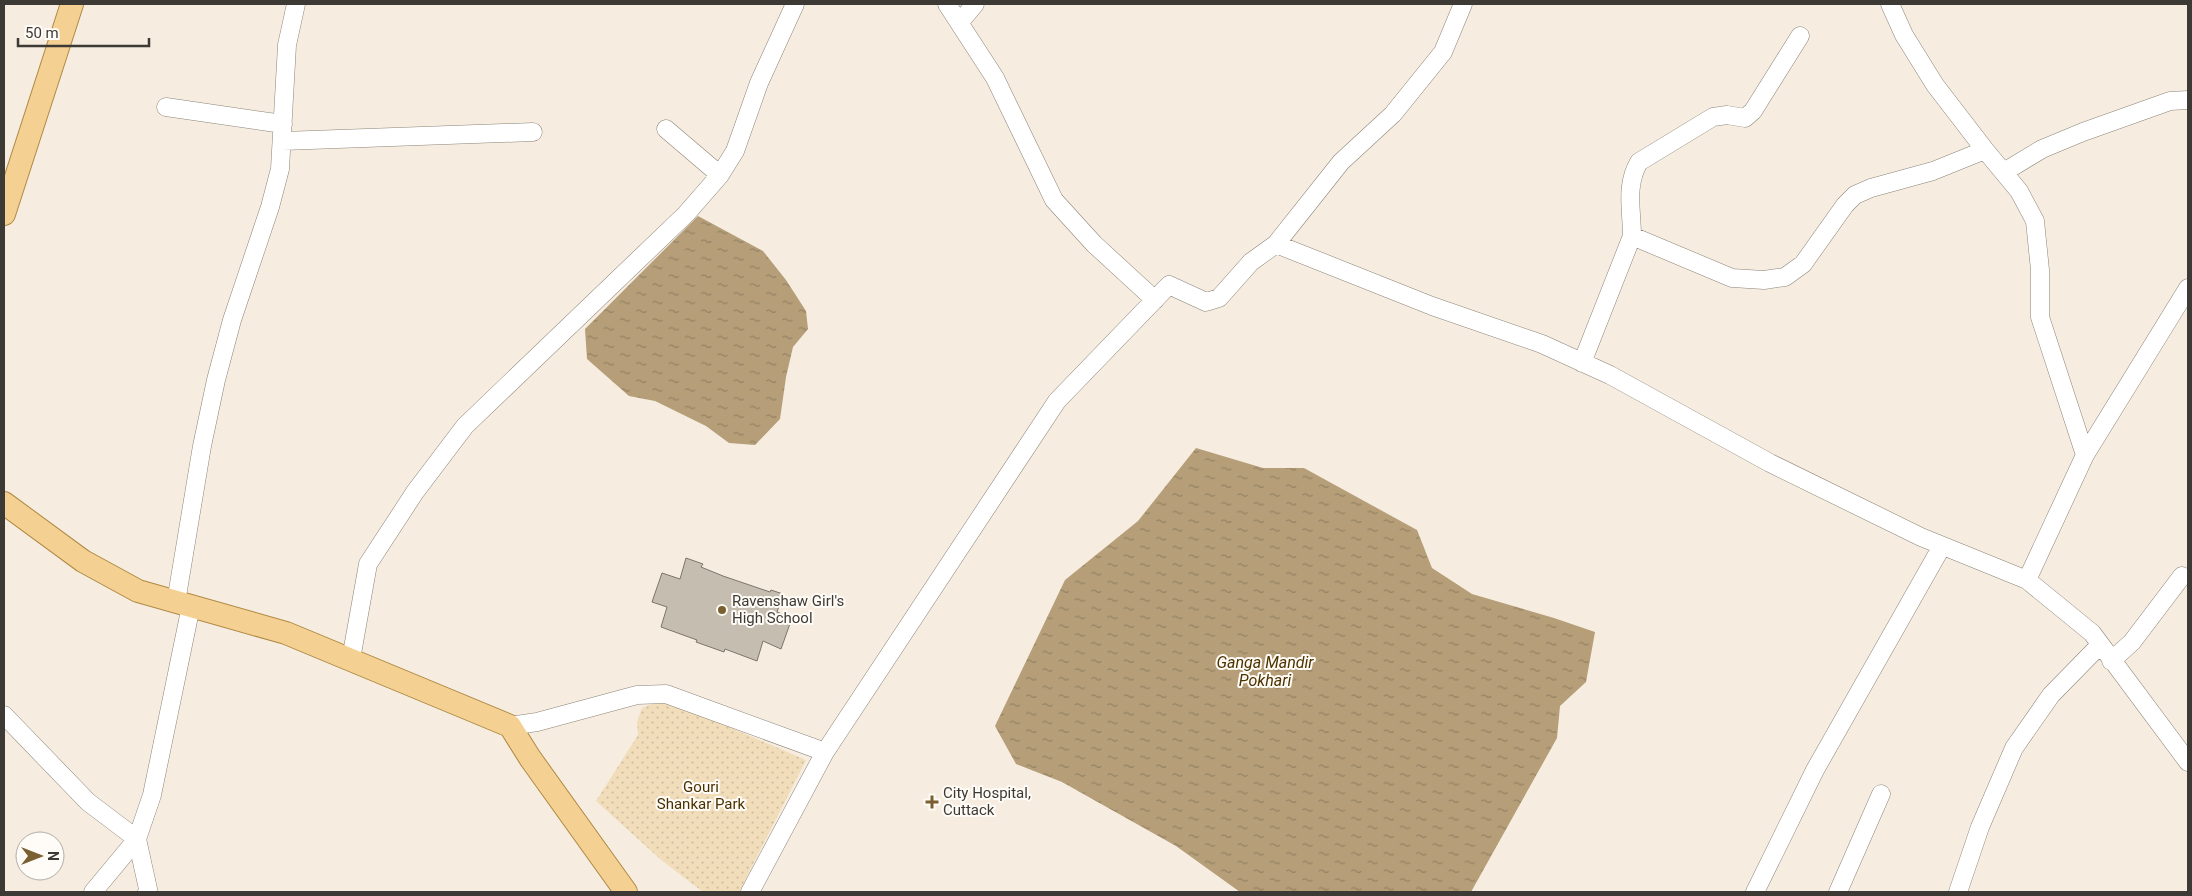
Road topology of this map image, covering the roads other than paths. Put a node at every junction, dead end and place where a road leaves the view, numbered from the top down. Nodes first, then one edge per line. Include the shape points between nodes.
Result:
1 (72, 4) edge
2 (296, 4) edge
3 (796, 4) edge
4 (947, 4) edge
5 (974, 4) edge
6 (1463, 4) edge
7 (1890, 4) edge
8 (960, 22) junction
9 (1800, 36) dead end
10 (2188, 100) edge
11 (166, 107) dead end
12 (283, 124) junction
13 (666, 129) dead end
14 (533, 132) dead end
15 (283, 141) junction
16 (1985, 150) junction
17 (2004, 172) junction
18 (720, 175) junction
19 (4, 214) edge
20 (1632, 236) junction
21 (1276, 244) junction
22 (2188, 288) edge
23 (1155, 300) junction
24 (1582, 363) junction
25 (2085, 455) junction
26 (4, 503) edge
27 (1942, 546) junction
28 (2182, 576) dead end
29 (2027, 580) junction
30 (184, 604) junction
31 (2100, 645) junction
32 (351, 659) junction
33 (2111, 661) junction
34 (4, 715) edge
35 (510, 726) junction
36 (825, 752) junction
37 (2188, 762) edge
38 (1881, 794) dead end
39 (137, 839) junction
40 (151, 891) edge
41 (93, 892) edge
42 (626, 892) edge
43 (750, 892) edge
44 (1755, 892) edge
45 (1838, 892) edge
46 (1958, 892) edge

1 - 19 main road
2 - 12 street via 287,45
3 - 18 street via 759,83 735,151
4 - 8 street
5 - 8 street
6 - 21 street via 1443,52 1393,114 1341,162
7 - 16 street via 1904,36 1935,85
8 - 23 street via 994,78 1054,200 1094,244
9 - 20 street via 1753,111 1745,118 1713,116 1639,162 1633,172 1629,197
10 - 17 street via 2170,101 2083,132 2042,149
11 - 12 street
12 - 15 street
13 - 18 street
14 - 15 street
15 - 30 street via 280,169 270,206 232,320 216,380 202,446
16 - 17 street
16 - 20 street via 1855,195 1803,264 1785,277 1764,280 1732,278
17 - 25 street via 2019,191 2035,221 2040,317
18 - 32 street via 686,214 465,426 415,492 368,564
20 - 24 street
21 - 23 street via 1251,262 1220,298 1206,302 1169,285
21 - 24 street via 1432,306 1542,344
22 - 25 street
23 - 36 street via 1057,401
24 - 27 street via 1610,375 1770,463
25 - 29 street
26 - 30 main road via 83,561 138,592
27 - 29 street
27 - 44 street via 1815,770
28 - 33 street via 2132,642
29 - 31 street via 2092,634
30 - 32 main road via 286,633
30 - 39 street via 152,795
31 - 33 street
31 - 46 street via 2051,695 2014,748 1980,828
32 - 35 main road
33 - 37 street
34 - 39 street via 88,802
35 - 36 street via 537,722 637,695 666,694
35 - 42 main road
36 - 43 street
38 - 45 street
39 - 40 street
39 - 41 street

